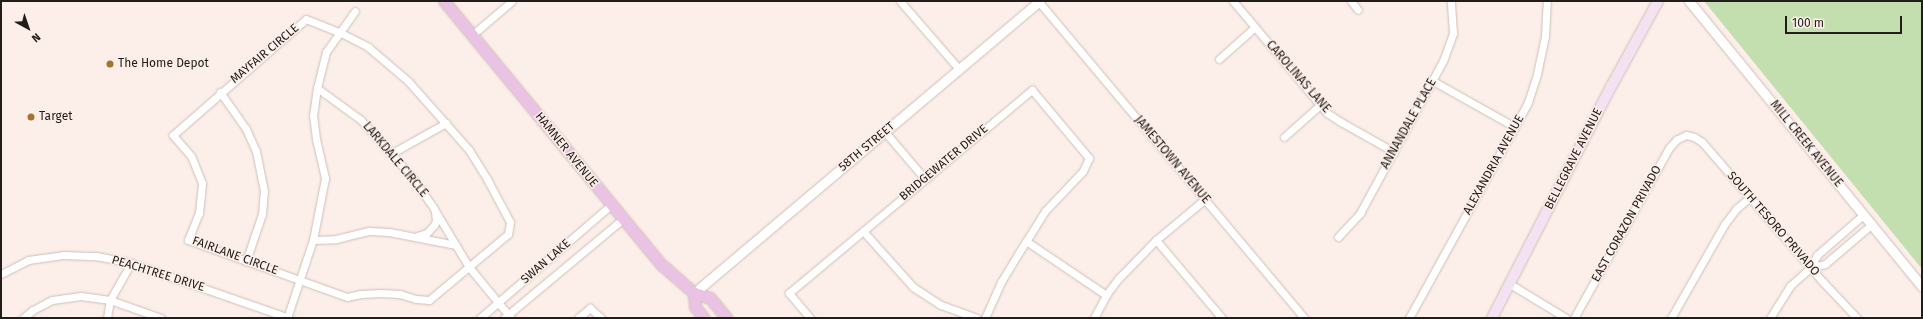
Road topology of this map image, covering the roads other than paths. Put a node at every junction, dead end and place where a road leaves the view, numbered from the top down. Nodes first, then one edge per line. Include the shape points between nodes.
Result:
1 (444, 1) edge
2 (512, 1) edge
3 (900, 1) edge
4 (1233, 1) edge
5 (1351, 1) edge
6 (1451, 1) edge
7 (1547, 1) edge
8 (1658, 1) edge
9 (1689, 1) edge
10 (1040, 2) edge
11 (1358, 10) dead end
12 (355, 11) dead end
13 (1255, 27) junction
14 (339, 32) junction
15 (472, 35) junction
16 (1219, 59) dead end
17 (959, 69) junction
18 (1433, 81) junction
19 (317, 88) junction
20 (220, 92) junction
21 (1320, 105) junction
22 (446, 123) junction
23 (1515, 127) junction
24 (885, 132) junction
25 (173, 135) joint
26 (1686, 135) joint
27 (1284, 137) dead end
28 (1394, 152) junction
29 (392, 153) junction
30 (925, 178) junction
31 (1750, 197) junction
32 (1205, 199) junction
33 (611, 204) junction
34 (434, 209) junction
35 (1864, 215) junction
36 (623, 219) junction
37 (1871, 225) junction
38 (863, 231) junction
39 (415, 236) junction
40 (1338, 237) dead end
41 (313, 240) junction
42 (1156, 240) junction
43 (1026, 241) junction
44 (456, 245) junction
45 (246, 261) junction
46 (131, 263) junction
47 (469, 267) junction
48 (1811, 268) junction
49 (1, 274) edge
50 (300, 280) junction
51 (1510, 284) junction
52 (1922, 287) edge
53 (694, 293) junction
54 (1106, 295) junction
55 (110, 300) junction
56 (498, 302) junction
57 (507, 317) edge
58 (23, 318) edge
59 (107, 318) edge
60 (161, 318) edge
61 (288, 318) edge
62 (480, 318) edge
63 (578, 318) edge
64 (601, 318) edge
65 (704, 318) edge
66 (727, 318) edge
67 (810, 318) edge
68 (976, 318) edge
69 (985, 318) edge
70 (1094, 318) edge
71 (1222, 318) edge
72 (1304, 318) edge
73 (1409, 318) edge
74 (1492, 318) edge
75 (1566, 318) edge
76 (1574, 318) edge
77 (1671, 318) edge
78 (1770, 318) edge
79 (1857, 318) edge

1 - 15 main road, HAMNER AVENUE
2 - 15 street
3 - 17 street
4 - 13 street, CAROLINAS LANE
5 - 11 street
6 - 18 street, ANNANDALE PLACE via 1453,33
7 - 23 street, ALEXANDRIA AVENUE via 1545,36 1537,74 1528,102
8 - 51 main road, BELLEGRAVE AVENUE
9 - 35 street, MILL CREEK AVENUE
10 - 17 street, 58TH STREET
10 - 32 street, JAMESTOWN AVENUE
12 - 14 street
13 - 16 street
13 - 21 street, CAROLINAS LANE
14 - 19 street via 326,52
14 - 20 street, MAYFAIR CIRCLE via 306,19
14 - 22 street, FAIRLANE CIRCLE via 374,52 408,81
15 - 33 main road, HAMNER AVENUE
17 - 24 street, 58TH STREET
18 - 23 street
18 - 28 street, ANNANDALE PLACE
19 - 29 street, LARKDALE CIRCLE via 361,120
19 - 41 street via 313,116 325,178
20 - 25 street, MAYFAIR CIRCLE
20 - 45 street via 246,129 256,151 264,191 262,214
21 - 27 street
21 - 28 street, CAROLINAS LANE via 1341,122
22 - 29 street
22 - 47 street, FAIRLANE CIRCLE via 469,150 510,222 508,234
23 - 73 street, ALEXANDRIA AVENUE
24 - 30 street
24 - 53 street, 58TH STREET
25 - 45 street, FAIRLANE CIRCLE via 191,156 202,183 198,213 188,240
26 - 31 street, SOUTH TESORO PRIVADO via 1702,142
26 - 76 street, EAST CORAZON PRIVADO via 1676,140 1669,148
28 - 40 street, ANNANDALE PLACE via 1360,213
29 - 34 street, LARKDALE CIRCLE
30 - 38 street, BRIDGEWATER DRIVE
30 - 43 street, BRIDGEWATER DRIVE via 1032,90 1089,158 1083,171 1045,211
31 - 48 street, SOUTH TESORO PRIVADO
31 - 77 street via 1737,208 1724,225
32 - 42 street
32 - 72 street, JAMESTOWN AVENUE
33 - 36 main road, HAMNER AVENUE
33 - 56 street, SWAN LAKE
34 - 39 street via 434,225 427,233
34 - 44 street, LARKDALE CIRCLE
35 - 37 street, MILL CREEK AVENUE
35 - 48 street via 1817,255
36 - 53 main road, HAMNER AVENUE via 662,265
36 - 57 street, SWAN LAKE
37 - 48 street via 1825,264
37 - 52 street, MILL CREEK AVENUE
38 - 67 street, BRIDGEWATER DRIVE via 789,293
38 - 68 street via 913,287 941,305
39 - 41 street via 369,231
39 - 44 street
41 - 50 street
42 - 54 street
42 - 71 street
43 - 54 street
43 - 69 street via 1001,282
44 - 47 street, LARKDALE CIRCLE
45 - 50 street, FAIRLANE CIRCLE
46 - 49 street, PEACHTREE DRIVE via 96,256 63,255 28,260
46 - 55 street
46 - 61 street, PEACHTREE DRIVE
47 - 50 street, FAIRLANE CIRCLE via 429,300 380,293 347,297
47 - 56 street, LARKDALE CIRCLE
48 - 78 street via 1790,286
48 - 79 street, SOUTH TESORO PRIVADO
50 - 61 street
51 - 74 main road, BELLEGRAVE AVENUE
51 - 75 street
53 - 65 main road via 695,307
53 - 66 main road, HAMNER AVENUE via 710,298
54 - 70 street
55 - 58 street via 81,296 52,300
55 - 59 street
55 - 60 street
56 - 57 street, LARKDALE CIRCLE
56 - 62 street, SWAN LAKE
63 - 64 street via 590,308

